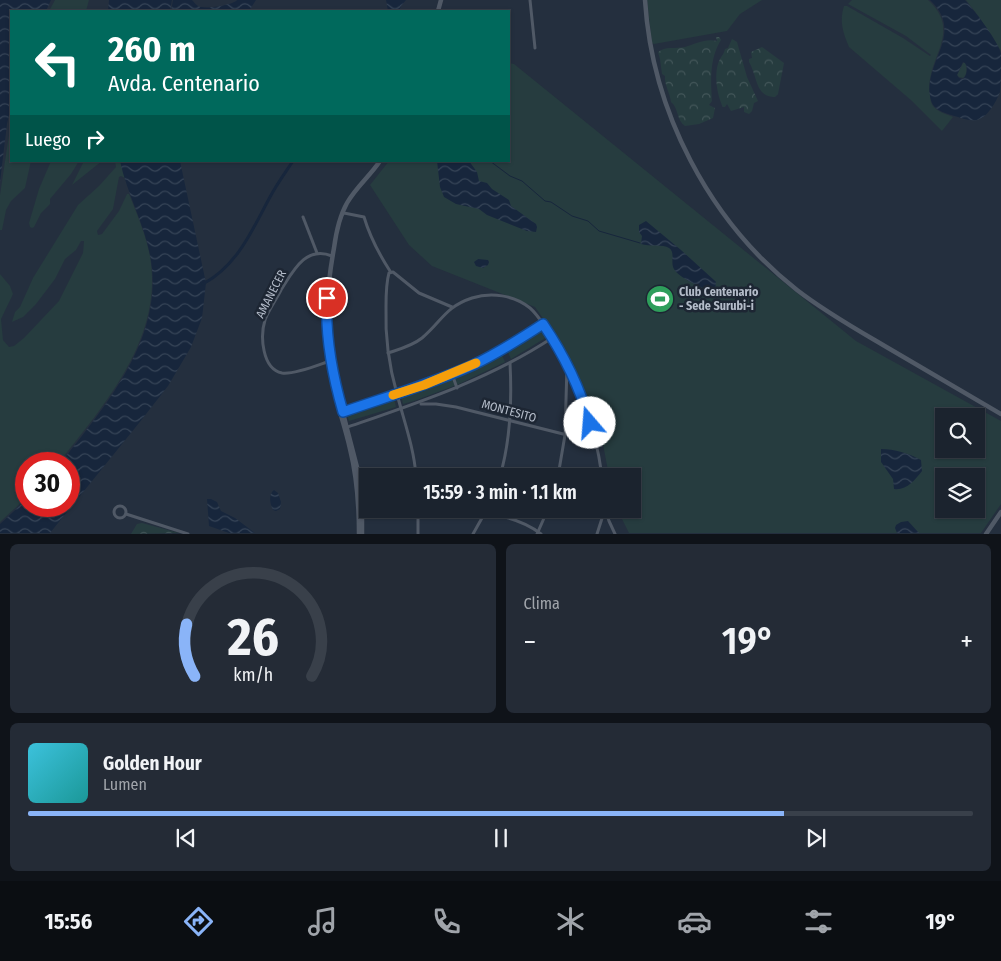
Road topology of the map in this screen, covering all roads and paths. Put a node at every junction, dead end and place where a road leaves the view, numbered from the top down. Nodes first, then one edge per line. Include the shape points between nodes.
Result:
1 (530, 0) edge
2 (645, 0) edge
3 (535, 48) dead end
4 (379, 162) edge
5 (342, 215) junction
6 (303, 217) dead end
7 (317, 253) junction
8 (332, 256) junction
9 (391, 271) junction
10 (452, 307) junction
11 (543, 324) junction
12 (552, 338) junction
13 (388, 353) junction
14 (567, 362) junction
15 (510, 363) junction
16 (331, 364) junction
17 (452, 374) junction
18 (457, 388) junction
19 (396, 394) junction
20 (417, 404) junction
21 (401, 409) junction
22 (341, 412) junction
23 (1001, 414) edge
24 (510, 420) junction
25 (346, 427) junction
26 (565, 435) junction
27 (595, 442) junction
28 (415, 468) edge
29 (502, 468) edge
30 (559, 468) edge
31 (600, 468) edge
32 (359, 500) edge
33 (1001, 512) edge
34 (126, 514) dead end
35 (361, 518) edge
36 (418, 518) edge
37 (482, 518) edge
38 (509, 518) edge
39 (545, 518) edge
40 (603, 518) edge
41 (607, 518) edge
42 (608, 521) junction
43 (602, 522) junction
44 (539, 533) edge
45 (988, 533) edge
46 (188, 534) edge
47 (361, 534) edge
48 (418, 534) edge
49 (473, 534) edge
50 (597, 534) edge
51 (615, 534) edge

1 - 3 street
2 - 23 street via 657,77 679,136 703,183 742,238 785,280 828,312
4 - 5 street via 351,196
5 - 8 street
5 - 9 street via 364,217 368,231
6 - 7 street
7 - 8 street
7 - 16 street, AMANECER via 293,269 269,312 262,335 269,365 276,371 292,372
8 - 16 street via 326,314
9 - 10 street via 419,292
9 - 13 street via 387,279
10 - 11 street via 485,295 506,296 529,307
10 - 13 street via 415,343
11 - 12 street
11 - 17 street via 501,350
12 - 14 street
12 - 15 street
13 - 19 street
14 - 26 street
14 - 27 street
15 - 18 street
15 - 24 street
16 - 22 street
17 - 18 street
17 - 19 street
18 - 20 street
19 - 21 street
19 - 22 street
20 - 21 street
20 - 24 street, MONTESITO via 445,405
21 - 25 street
21 - 28 street
22 - 25 street
24 - 26 street, MONTESITO
24 - 29 street
25 - 32 street
26 - 27 street, MONTESITO
26 - 30 street
27 - 31 street
33 - 45 street
34 - 46 street
35 - 47 street
36 - 48 street
37 - 49 street
38 - 44 street
39 - 44 street
40 - 43 street
41 - 42 street
42 - 43 street
42 - 51 street
43 - 50 street

